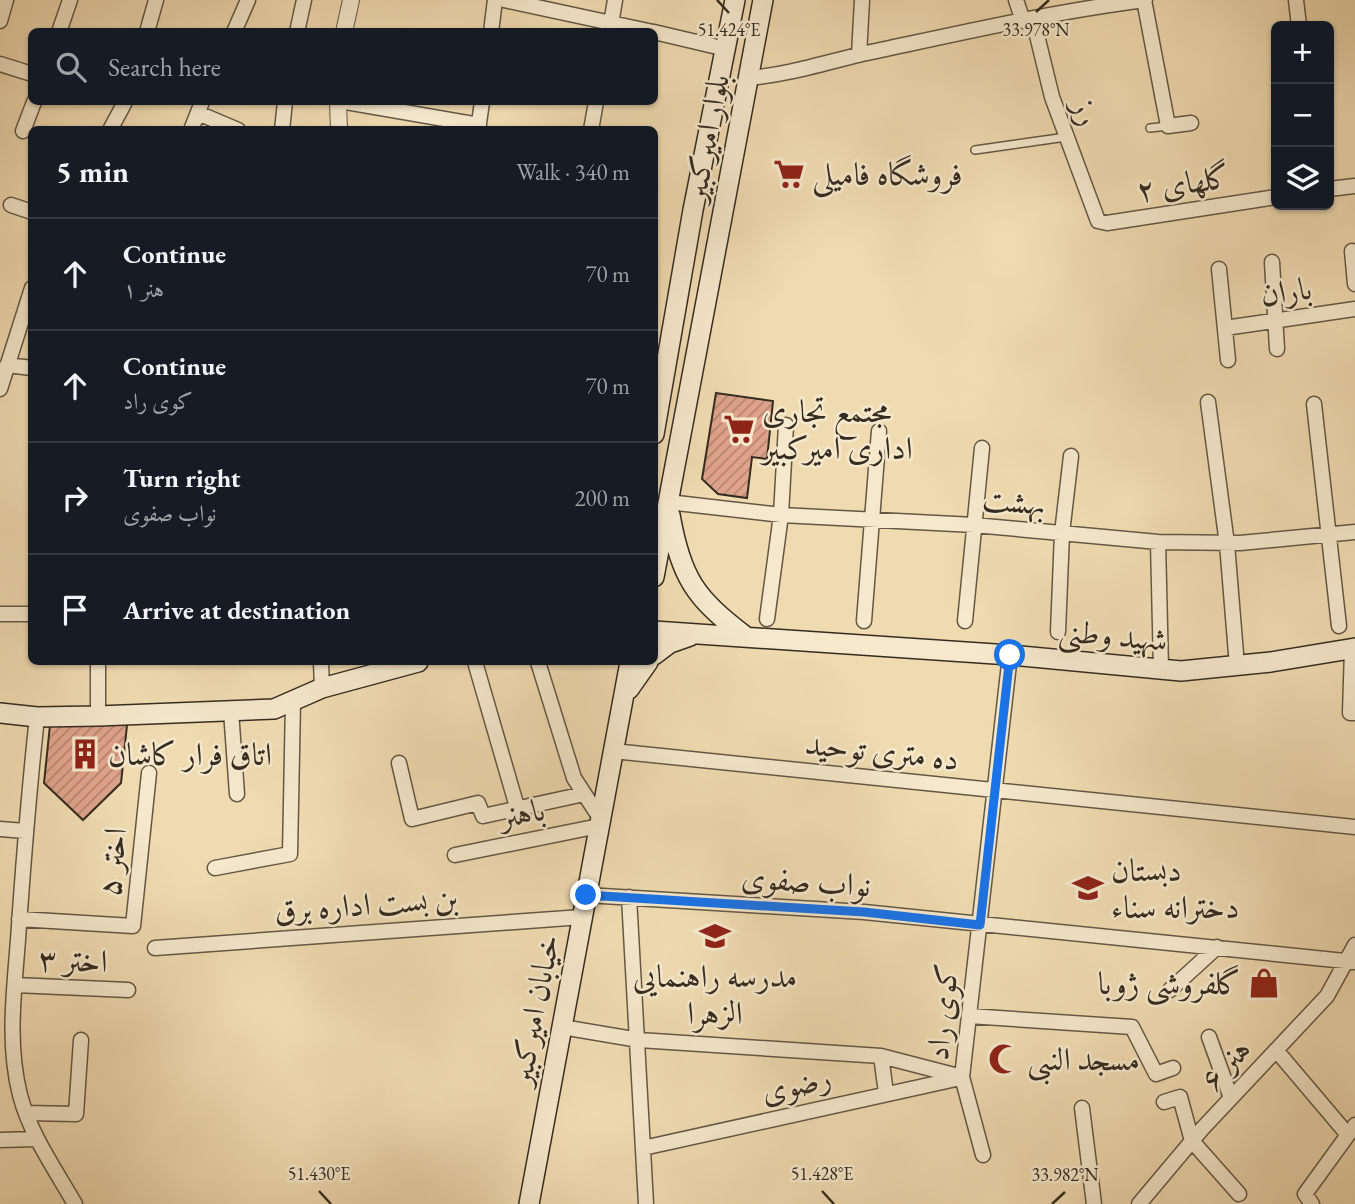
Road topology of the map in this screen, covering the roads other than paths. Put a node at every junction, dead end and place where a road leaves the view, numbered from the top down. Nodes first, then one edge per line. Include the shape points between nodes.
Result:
1 (6, 0) edge
2 (71, 0) edge
3 (156, 0) edge
4 (304, 0) edge
5 (351, 0) edge
6 (495, 0) edge
7 (504, 0) edge
8 (615, 0) edge
9 (735, 0) edge
10 (763, 0) edge
11 (862, 0) edge
12 (1016, 0) edge
13 (1144, 0) edge
14 (1296, 0) edge
15 (248, 2) edge
16 (1028, 20) junction
17 (0, 21) edge
18 (1298, 21) edge
19 (610, 27) edge
20 (60, 28) edge
21 (148, 28) edge
22 (236, 28) edge
23 (298, 28) edge
24 (345, 28) edge
25 (492, 28) edge
26 (658, 33) edge
27 (726, 49) junction
28 (859, 55) junction
29 (0, 64) edge
30 (28, 73) edge
31 (748, 78) junction
32 (33, 105) edge
33 (123, 105) edge
34 (285, 105) edge
35 (338, 105) edge
36 (362, 105) edge
37 (482, 105) edge
38 (595, 105) edge
39 (200, 107) edge
40 (1191, 123) dead end
41 (112, 126) edge
42 (193, 126) edge
43 (231, 126) edge
44 (282, 126) edge
45 (339, 126) edge
46 (473, 126) edge
47 (478, 126) edge
48 (592, 126) edge
49 (1167, 126) junction
50 (1150, 128) dead end
51 (23, 131) dead end
52 (1066, 136) junction
53 (975, 150) dead end
54 (1355, 186) edge
55 (1334, 188) edge
56 (1271, 198) edge
57 (10, 205) dead end
58 (693, 210) junction
59 (28, 211) edge
60 (721, 215) junction
61 (1098, 221) joint
62 (1352, 251) dead end
63 (1272, 262) dead end
64 (1219, 269) dead end
65 (1355, 284) edge
66 (28, 300) edge
67 (1355, 309) edge
68 (1275, 320) junction
69 (1225, 328) junction
70 (1277, 349) dead end
71 (1228, 360) dead end
72 (7, 365) junction
73 (28, 368) edge
74 (0, 390) edge
75 (1208, 402) dead end
76 (1314, 404) dead end
77 (658, 411) edge
78 (786, 425) dead end
79 (879, 431) dead end
80 (982, 448) dead end
81 (1071, 456) dead end
82 (668, 502) junction
83 (781, 515) junction
84 (874, 521) junction
85 (975, 525) junction
86 (1355, 532) edge
87 (1062, 533) junction
88 (1329, 534) junction
89 (1158, 542) junction
90 (1227, 544) junction
91 (658, 556) edge
92 (0, 614) edge
93 (28, 614) edge
94 (767, 619) dead end
95 (864, 621) dead end
96 (965, 621) dead end
97 (1339, 626) dead end
98 (658, 631) edge
99 (1058, 632) dead end
100 (699, 634) junction
101 (746, 637) junction
102 (1353, 648) edge
103 (658, 652) edge
104 (1010, 655) junction
105 (98, 665) edge
106 (321, 665) edge
107 (407, 665) edge
108 (476, 665) edge
109 (539, 665) edge
110 (629, 665) edge
111 (646, 665) edge
112 (1237, 666) junction
113 (1161, 669) junction
114 (321, 688) junction
115 (293, 702) junction
116 (622, 706) junction
117 (231, 711) junction
118 (0, 713) edge
119 (1355, 713) edge
120 (98, 716) junction
121 (37, 717) junction
122 (613, 751) junction
123 (399, 763) dead end
124 (149, 773) dead end
125 (995, 790) junction
126 (237, 794) dead end
127 (584, 794) junction
128 (517, 807) junction
129 (600, 822) junction
130 (1355, 827) edge
131 (0, 829) edge
132 (25, 831) junction
133 (455, 855) dead end
134 (215, 868) dead end
135 (586, 895) junction
136 (629, 897) junction
137 (582, 917) junction
138 (19, 919) junction
139 (980, 925) junction
140 (1355, 945) edge
141 (1217, 947) junction
142 (155, 948) dead end
143 (1352, 961) edge
144 (15, 985) junction
145 (128, 990) dead end
146 (1170, 990) dead end
147 (969, 1016) junction
148 (1144, 1016) dead end
149 (6, 1025) edge
150 (562, 1027) junction
151 (1132, 1027) junction
152 (1209, 1037) dead end
153 (81, 1040) dead end
154 (639, 1040) junction
155 (1276, 1050) junction
156 (881, 1056) junction
157 (1173, 1068) dead end
158 (962, 1077) junction
159 (886, 1093) junction
160 (1231, 1098) junction
161 (1164, 1102) dead end
162 (1082, 1108) dead end
163 (27, 1113) junction
164 (1351, 1130) edge
165 (37, 1139) junction
166 (0, 1140) edge
167 (1192, 1142) junction
168 (643, 1148) junction
169 (983, 1155) dead end
170 (1239, 1194) dead end
171 (75, 1204) edge
172 (529, 1204) edge
173 (646, 1204) edge
174 (1094, 1204) edge
175 (1139, 1204) edge
176 (1312, 1204) edge

1 - 17 street
2 - 20 street
3 - 21 street
4 - 23 street
5 - 24 street
6 - 25 street
7 - 19 street
8 - 19 street
9 - 27 main road, بلوار امیرکبیر
10 - 31 main road, بلوار امیرکبیر
11 - 28 street
12 - 16 street, رز
13 - 16 street
13 - 49 street
14 - 18 street
15 - 22 street
16 - 28 street
16 - 52 street, رز
26 - 27 street
27 - 58 main road, بلوار امیرکبیر
28 - 31 street via 775,76
29 - 30 street
31 - 60 main road, بلوار امیرکبیر
32 - 51 street
33 - 41 street
34 - 44 street
35 - 45 street
36 - 46 street
37 - 47 street
38 - 48 street
39 - 42 street
39 - 43 street
40 - 49 street
49 - 50 lane
52 - 53 lane
52 - 61 street, رز
54 - 55 street
56 - 61 street, گلهای ۲
57 - 59 street
58 - 60 main road
58 - 77 main road, بلوار امیرکبیر
60 - 82 main road, بلوار امیرکبیر
62 - 65 street
63 - 68 street
64 - 69 street
66 - 72 street
67 - 68 street, باران
68 - 69 street, باران
68 - 70 street
69 - 71 street
72 - 73 street
72 - 74 street
75 - 90 street
76 - 88 street
78 - 83 street
79 - 84 street
80 - 85 street
81 - 87 street
82 - 83 street, بهشت
82 - 91 main road, بلوار امیرکبیر
82 - 101 main road via 677,552 692,583 709,609
83 - 84 street, بهشت
83 - 94 street
84 - 85 street, بهشت
84 - 95 street
85 - 87 street, بهشت
85 - 96 street
86 - 88 street, بهشت
87 - 89 street, بهشت
87 - 99 street
88 - 90 street, بهشت
88 - 97 street
89 - 90 street, بهشت
89 - 113 street
90 - 112 street
92 - 93 street
98 - 100 main road, شهید وطنی
100 - 101 main road, شهید وطنی
100 - 103 main road
101 - 104 main road, شهید وطنی
102 - 112 main road, شهید وطنی
102 - 119 street via 1350,713
104 - 113 main road, شهید وطنی
104 - 125 street, کوی راد
105 - 120 street
106 - 114 street
107 - 114 main road
108 - 128 street
109 - 127 street via 573,778
110 - 116 main road, خیابان امیرکبیر
111 - 116 main road
112 - 113 main road, شهید وطنی
114 - 115 main road
115 - 117 main road via 274,709
115 - 134 street via 290,854
116 - 122 main road, خیابان امیرکبیر
117 - 120 main road
117 - 126 street
118 - 121 main road
120 - 121 main road
121 - 132 street
122 - 125 street, ده متری توحید
122 - 129 main road, خیابان امیرکبیر
123 - 128 street via 412,819 478,803 483,816
124 - 138 street, اختر ۵ via 133,926
125 - 130 street, ده متری توحید
125 - 139 street, کوی راد
127 - 128 street
127 - 129 street
129 - 133 street, باهنر
129 - 135 main road, خیابان امیرکبیر
131 - 132 street
132 - 138 street
135 - 136 street, نواب صفوی
135 - 137 main road, خیابان امیرکبیر
136 - 139 street, نواب صفوی via 864,912
136 - 154 street
137 - 142 street, بن بست اداره برق
137 - 150 main road, خیابان امیرکبیر
138 - 144 street
139 - 141 street, نواب صفوی
139 - 147 street, کوی راد
140 - 143 street, هنر ۶
141 - 143 street, نواب صفوی
141 - 146 street
143 - 155 street, هنر ۶ via 1327,996
144 - 145 street, اختر ۳
144 - 149 street
147 - 151 street
147 - 158 street, کوی راد
148 - 151 street
149 - 163 street
150 - 154 street
150 - 172 main road, خیابان امیرکبیر
151 - 157 street via 1156,1074
152 - 160 street
153 - 163 street via 76,1114
154 - 156 street
154 - 168 street
155 - 160 street, هنر ۶
155 - 164 street
156 - 158 street
156 - 159 street
158 - 159 street, رضوی
158 - 169 street, کوی راد
159 - 168 street, رضوی
160 - 167 street, هنر ۶
161 - 167 street via 1180,1097
162 - 174 street
163 - 165 street
164 - 176 street via 1305,1194
165 - 166 street
165 - 171 street
167 - 170 street
167 - 175 street, هنر ۶
168 - 173 street

